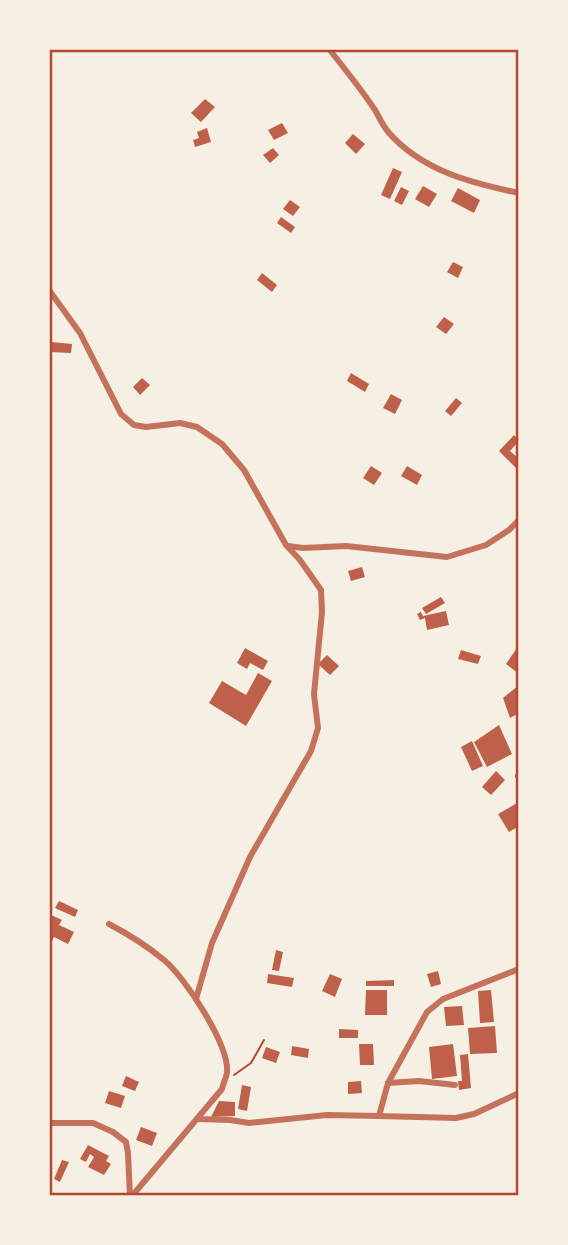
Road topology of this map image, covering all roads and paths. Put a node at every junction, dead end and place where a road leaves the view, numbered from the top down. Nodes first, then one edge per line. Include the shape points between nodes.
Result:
1 (329, 49) edge
2 (519, 193) edge
3 (49, 290) edge
4 (519, 520) edge
5 (286, 545) junction
6 (109, 924) dead end
7 (519, 970) edge
8 (196, 999) junction
9 (264, 1041) dead end
10 (224, 1081) junction
11 (388, 1083) junction
12 (455, 1085) dead end
13 (519, 1093) edge
14 (379, 1116) junction
15 (197, 1119) junction
16 (49, 1123) edge
17 (131, 1196) edge

1 - 2 street via 387,132 413,154 437,170 474,184
3 - 5 street via 80,333 121,414 134,425 197,427 222,444 244,470
4 - 5 street via 486,545 447,557
5 - 8 street via 321,590 314,694 318,728 310,751 250,857 212,943
6 - 8 street via 164,960
7 - 11 street via 443,999 427,1013
8 - 10 street via 225,1057
9 - 10 path via 251,1063
10 - 15 street
11 - 12 street
11 - 14 street
13 - 14 street via 456,1118
14 - 15 street via 320,1115 249,1123
15 - 17 street
16 - 17 street via 93,1123 126,1142

